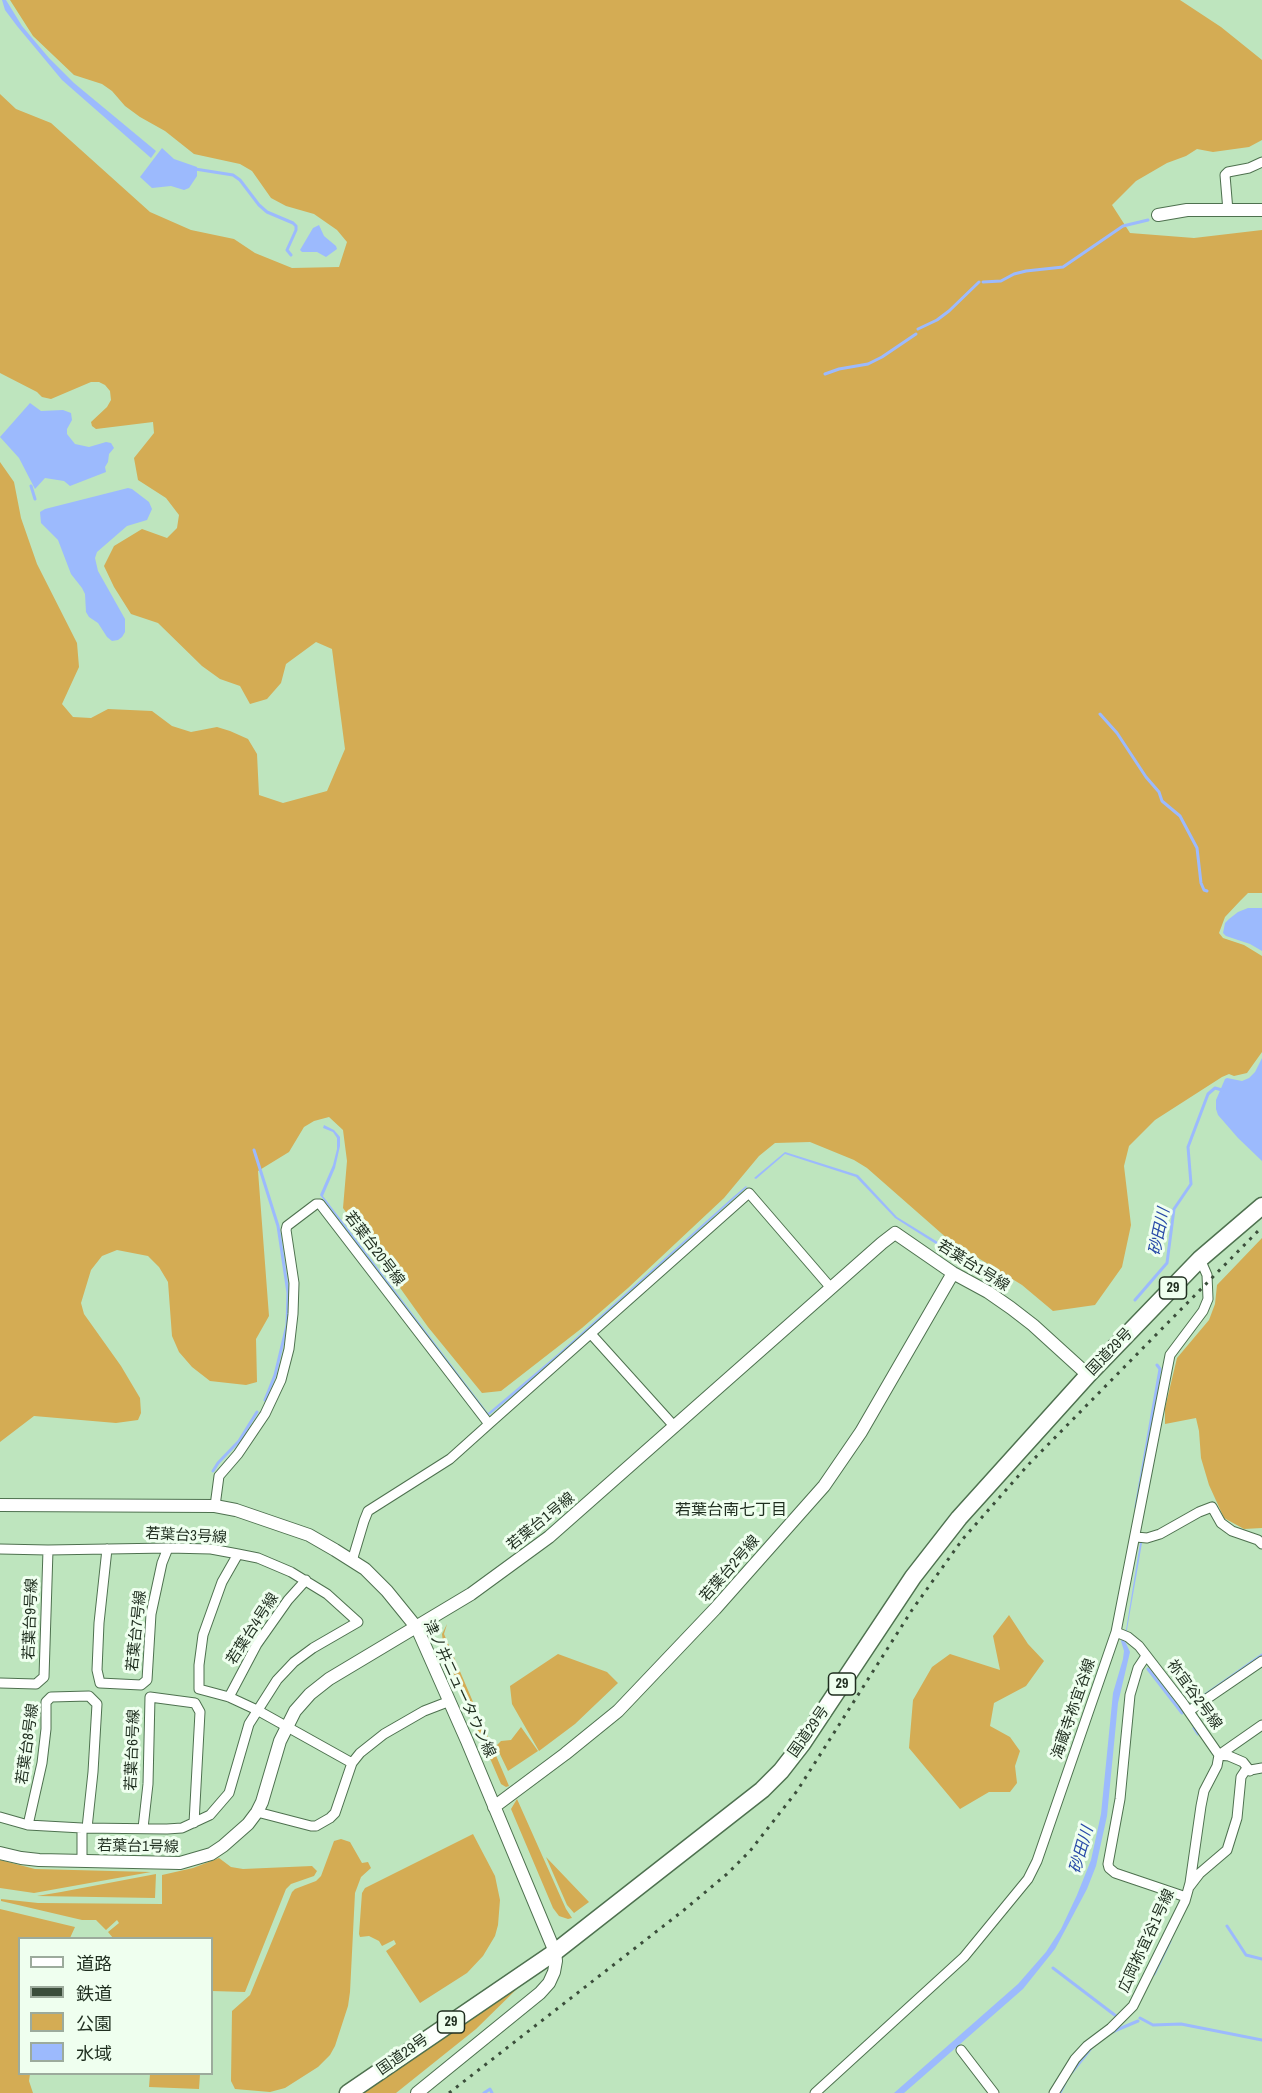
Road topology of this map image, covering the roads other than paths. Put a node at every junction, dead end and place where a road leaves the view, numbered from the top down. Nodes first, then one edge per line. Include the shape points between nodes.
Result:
1 (1262, 162) edge
2 (1262, 210) edge
3 (1228, 211) junction
4 (1158, 215) dead end
5 (1262, 1206) edge
6 (1200, 1259) junction
7 (953, 1273) junction
8 (831, 1288) junction
9 (591, 1334) junction
10 (1088, 1375) junction
11 (489, 1424) junction
12 (674, 1426) junction
13 (0, 1505) edge
14 (215, 1506) junction
15 (1136, 1538) junction
16 (1262, 1544) edge
17 (0, 1548) edge
18 (168, 1548) junction
19 (48, 1550) junction
20 (107, 1550) junction
21 (238, 1554) junction
22 (352, 1561) junction
23 (306, 1580) junction
24 (417, 1628) junction
25 (1116, 1632) junction
26 (1146, 1656) junction
27 (1262, 1661) edge
28 (0, 1683) edge
29 (229, 1697) junction
30 (450, 1701) junction
31 (257, 1710) junction
32 (1189, 1711) junction
33 (1262, 1725) edge
34 (287, 1727) junction
35 (1219, 1755) junction
36 (352, 1763) junction
37 (1262, 1768) edge
38 (1250, 1771) junction
39 (494, 1807) junction
40 (257, 1812) junction
41 (0, 1817) edge
42 (194, 1823) junction
43 (28, 1825) junction
44 (84, 1828) junction
45 (143, 1828) junction
46 (0, 1853) edge
47 (82, 1861) junction
48 (1187, 1892) junction
49 (555, 1952) junction
50 (961, 2050) dead end
51 (348, 2093) edge
52 (417, 2093) edge
53 (815, 2093) edge
54 (994, 2093) edge
55 (1054, 2093) edge

1 - 3 street via 1225,175
2 - 3 street
3 - 4 street via 1187,210
5 - 6 highway, 国道29号 / 29
6 - 10 highway, 国道29号 / 29
6 - 15 street, 海蔵寺祢宜谷線 via 1207,1275 1208,1299 1170,1355
7 - 8 street, 若葉台1号線 via 895,1233
7 - 10 street, 若葉台1号線 via 1026,1319
7 - 39 street, 若葉台2号線 via 861,1432 824,1486 618,1712
8 - 9 street via 749,1193
8 - 12 street, 若葉台1号線
9 - 11 street
9 - 12 street
10 - 49 highway, 国道29号 / 29 via 935,1546 781,1771 736,1813
11 - 14 street, 若葉台20号線 via 324,1208 316,1204 286,1230 294,1283 293,1314 290,1349 281,1380 265,1414 219,1476
11 - 22 street via 450,1459 369,1511
12 - 24 street, 若葉台1号線 via 549,1537
13 - 14 street, 津ノ井ニュータウン線
14 - 22 street, 津ノ井ニュータウン線 via 309,1535
15 - 16 street via 1160,1534 1212,1507 1221,1523
15 - 25 street, 海蔵寺祢宜谷線
17 - 19 street, 若葉台3号線
18 - 20 street, 若葉台3号線
18 - 20 street, 若葉台7号線 via 151,1614 147,1680 141,1685 100,1683 99,1623
18 - 21 street, 若葉台3号線
19 - 20 street, 若葉台3号線
19 - 28 street, 若葉台9号線 via 44,1677 36,1684
21 - 23 street, 若葉台3号線 via 258,1558
21 - 29 street via 212,1608 199,1665 199,1689
22 - 24 street, 津ノ井ニュータウン線 via 387,1591
23 - 29 street, 若葉台4号線 via 257,1644
23 - 31 street, 若葉台3号線 via 358,1622 294,1662
24 - 30 street, 津ノ井ニュータウン線
24 - 34 street, 若葉台1号線 via 328,1679 310,1694
25 - 26 street, 祢宜谷2号線 via 1134,1641
25 - 53 street, 海蔵寺祢宜谷線 via 1028,1879 964,1957
26 - 32 street, 祢宜谷2号線
26 - 48 street via 1130,1695 1120,1799 1108,1864 1115,1873
27 - 32 street
29 - 31 street
30 - 36 street via 384,1734
30 - 39 street, 津ノ井ニュータウン線
31 - 34 street
31 - 42 street, 若葉台3号線 via 249,1724 229,1793 210,1815
32 - 35 street, 祢宜谷2号線
33 - 35 street
34 - 36 street
34 - 40 street, 若葉台1号線
35 - 38 street via 1243,1762
35 - 48 street, 広岡祢宜谷1号線 via 1204,1791
36 - 40 street via 335,1813 321,1823 311,1826
37 - 38 street
38 - 48 street via 1241,1777 1237,1822 1227,1850 1200,1873
39 - 49 street, 津ノ井ニュータウン線
40 - 47 street, 若葉台1号線 via 223,1846 188,1862
41 - 43 street, 若葉台3号線
42 - 45 street, 若葉台3号線 via 182,1828
42 - 45 street, 若葉台6号線 via 200,1712 195,1703 150,1697
43 - 44 street, 若葉台3号線
43 - 44 street, 若葉台8号線 via 42,1763 46,1702 51,1697 89,1696 97,1704 93,1772
44 - 45 street, 若葉台3号線
44 - 47 street
46 - 47 street, 若葉台1号線 via 30,1859
48 - 55 street, 広岡祢宜谷1号線 via 1133,2006 1081,2053
49 - 51 highway, 国道29号 / 29
49 - 52 street via 554,1972 540,1994
50 - 54 street

